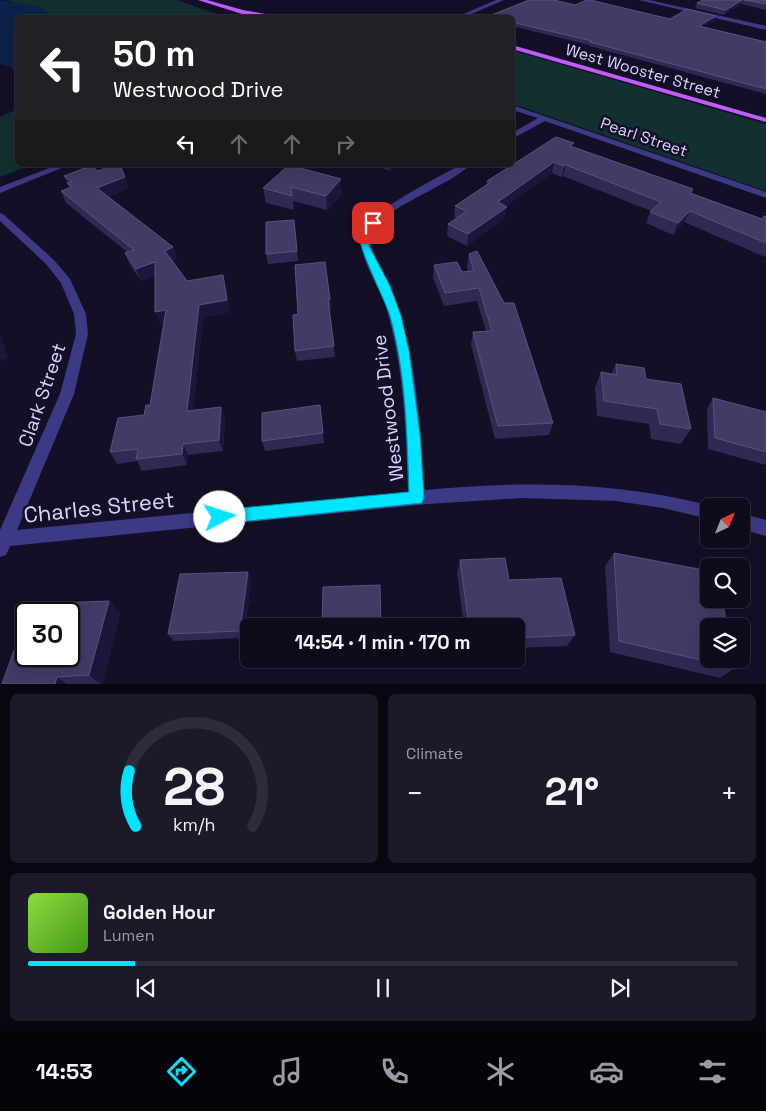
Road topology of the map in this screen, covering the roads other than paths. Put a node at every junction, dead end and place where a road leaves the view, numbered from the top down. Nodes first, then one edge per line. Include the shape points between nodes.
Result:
1 (201, 0) edge
2 (501, 0) edge
3 (642, 0) edge
4 (267, 15) edge
5 (464, 15) edge
6 (766, 28) edge
7 (515, 48) edge
8 (515, 108) edge
9 (544, 118) junction
10 (766, 120) edge
11 (515, 135) edge
12 (60, 167) edge
13 (463, 167) edge
14 (0, 190) edge
15 (766, 195) edge
16 (0, 216) edge
17 (416, 498) junction
18 (700, 510) edge
19 (750, 524) edge
20 (766, 528) edge
21 (2, 542) edge

1 - 4 main road via 228,9
2 - 5 street
3 - 6 street
7 - 10 main road, West Wooster Street
8 - 9 street, Pearl Street
9 - 11 street
9 - 15 street, Pearl Street
12 - 14 street
13 - 17 street, Westwood Drive via 380,217 365,238 364,246 395,316 403,351 413,435
16 - 21 street, Clark Street via 50,262 66,282 80,314 82,334 66,394
17 - 18 street, Charles Street via 518,490 578,491 640,497
17 - 21 street, Charles Street
19 - 20 street

